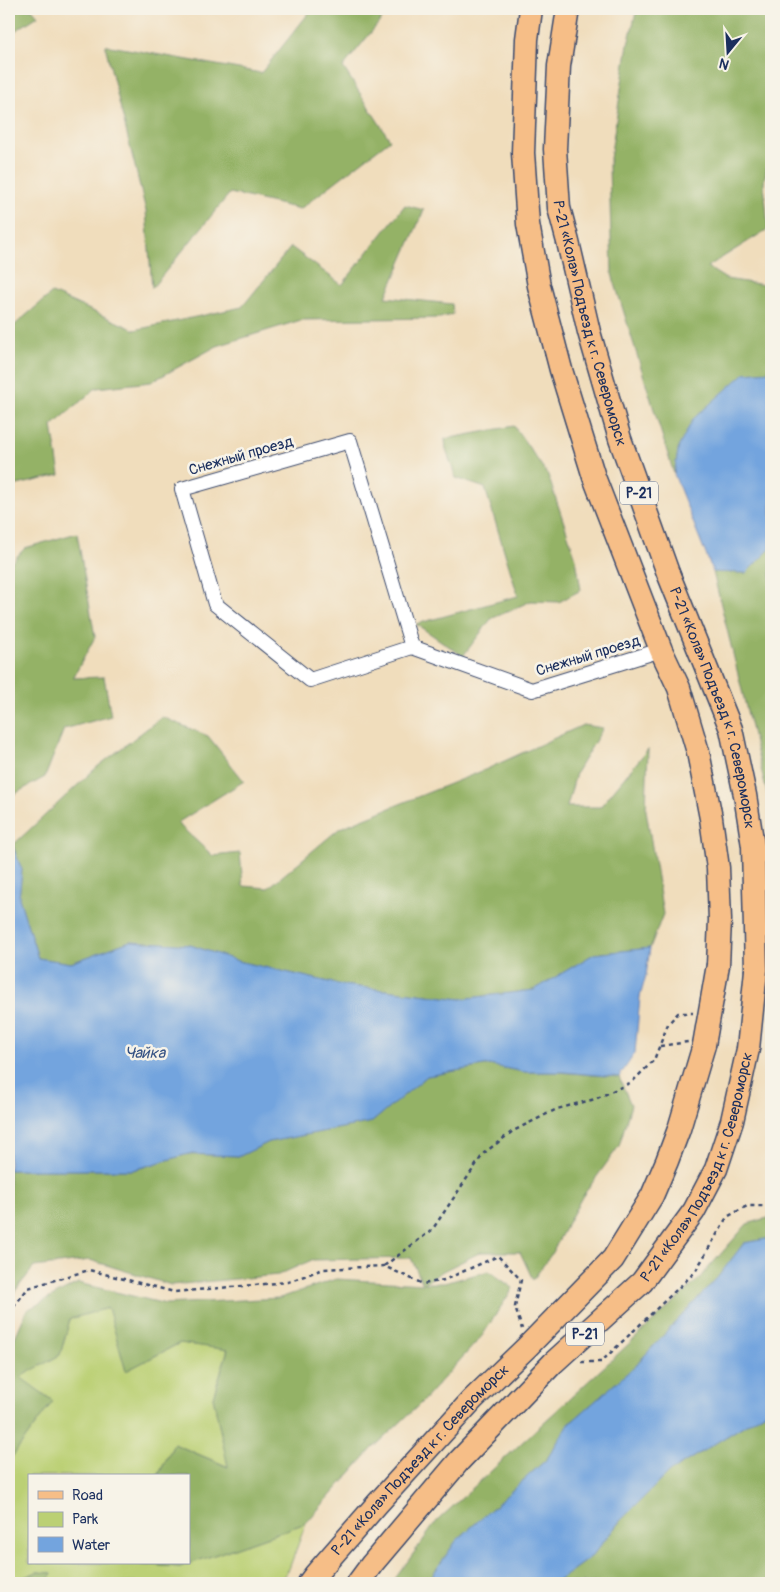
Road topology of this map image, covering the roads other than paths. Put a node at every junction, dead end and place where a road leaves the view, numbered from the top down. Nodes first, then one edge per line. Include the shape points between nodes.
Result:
1 (531, 9) edge
2 (568, 9) edge
3 (412, 647) junction
4 (661, 650) junction
5 (309, 1583) edge
6 (358, 1583) edge

1 - 4 main road, Р-21 via 523,153 528,224 539,286 594,477
2 - 6 main road, Р-21 «Кола» Подъезд к г. Североморск / Р-21, bridge via 559,75 555,149 559,208 589,332 620,439 668,573 731,729 753,846 756,902 756,970 748,1049 732,1121 716,1168 694,1211 642,1282 553,1363 459,1461
3 - 3 street, Снежный проезд via 350,442 182,489 215,604 310,680
3 - 4 street, Снежный проезд via 532,690
4 - 5 main road, Р-21 «Кола» Подъезд к г. Североморск / Р-21, bridge via 678,688 698,752 718,868 720,912 718,965 704,1042 679,1129 652,1196 614,1259 472,1400

